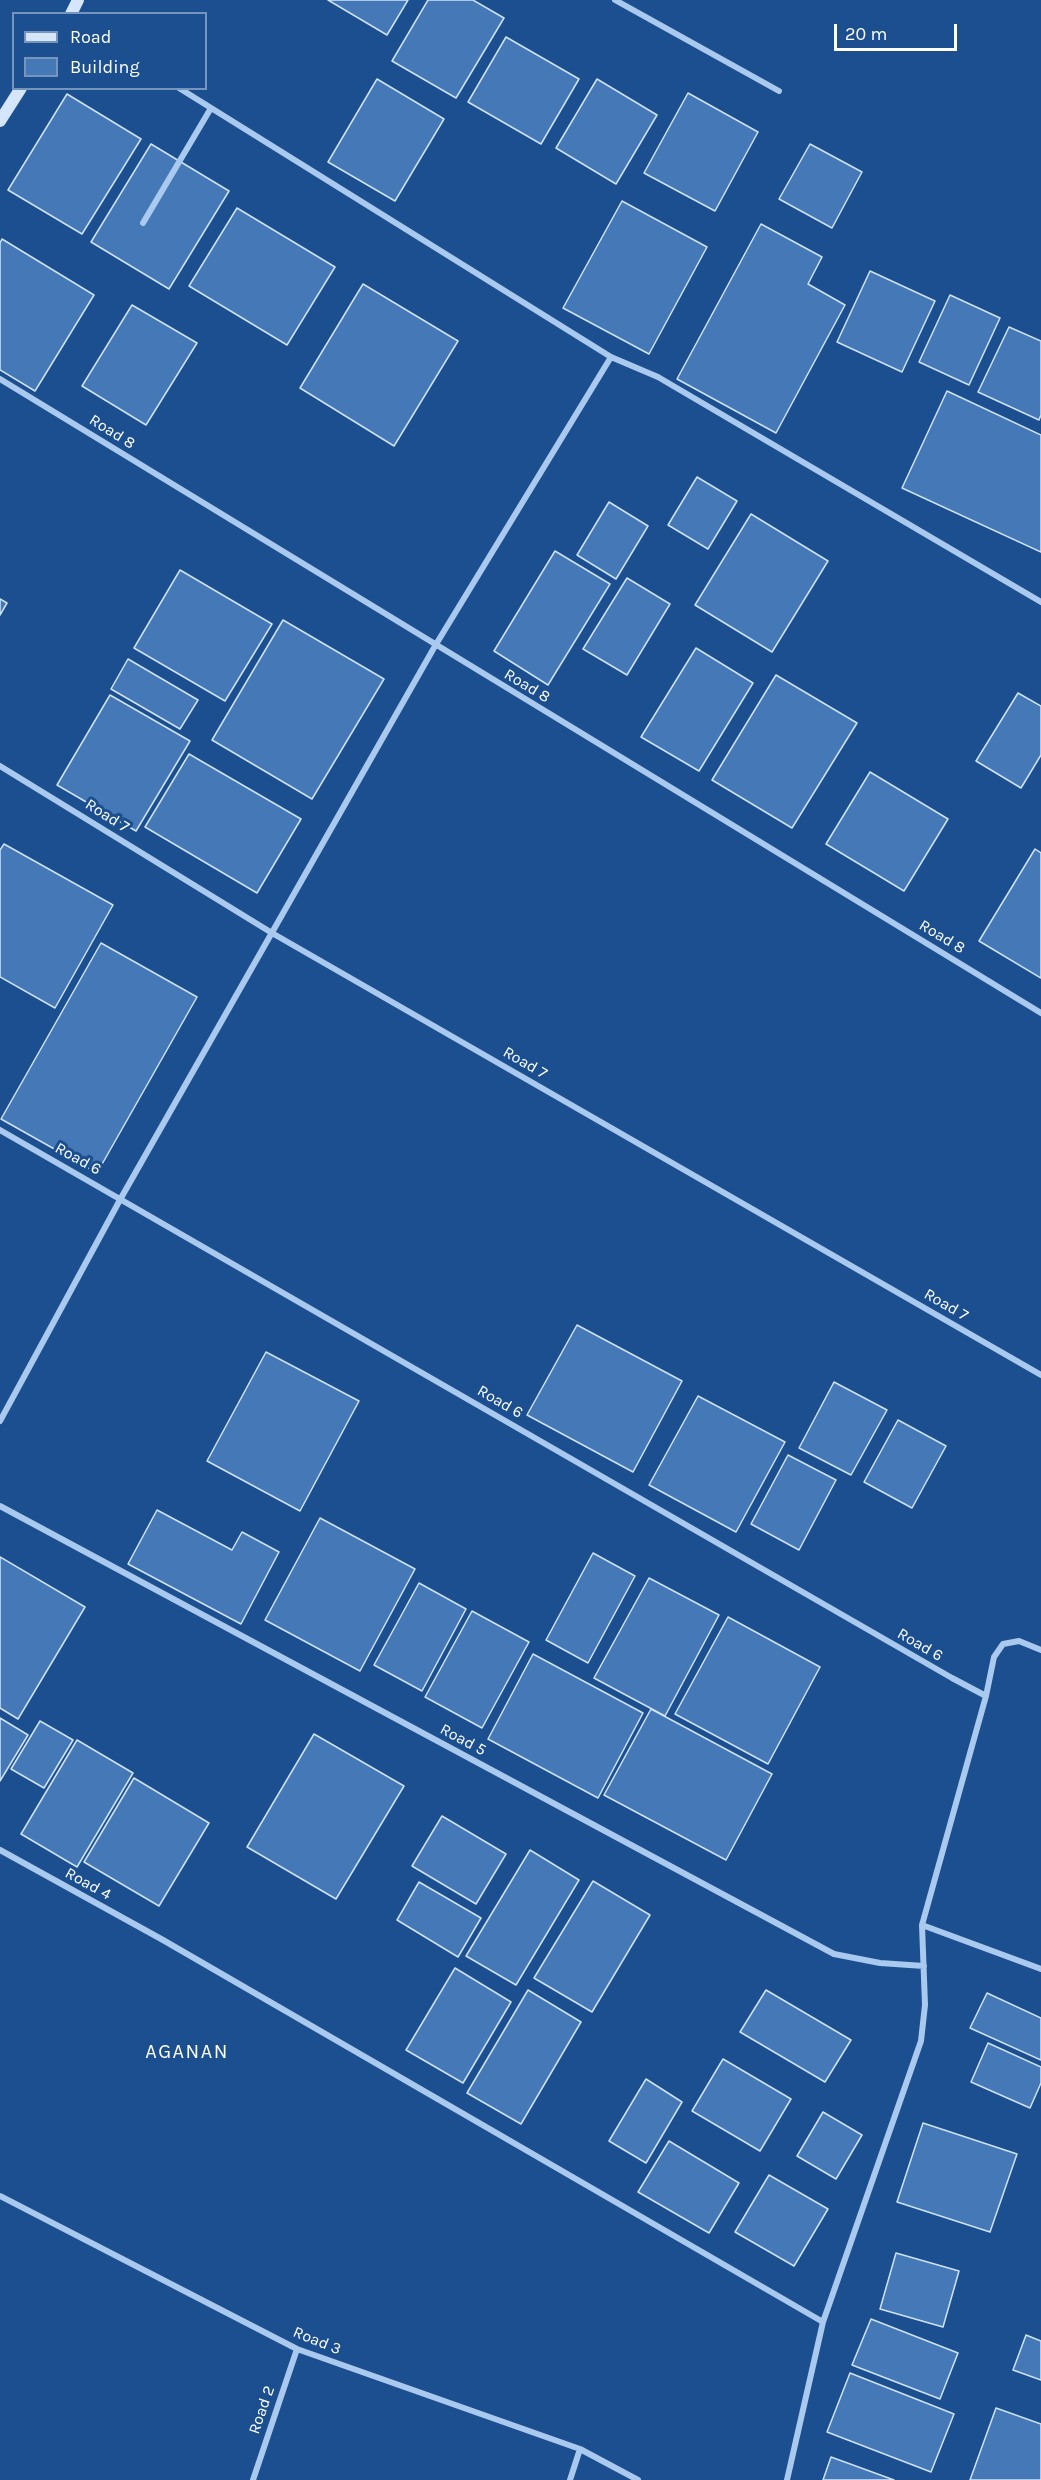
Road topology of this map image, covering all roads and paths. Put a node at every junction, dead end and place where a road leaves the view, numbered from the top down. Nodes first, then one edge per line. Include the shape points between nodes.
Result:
1 (615, 0) edge
2 (20, 90) edge
3 (182, 90) edge
4 (779, 91) dead end
5 (211, 108) junction
6 (0, 121) edge
7 (143, 223) dead end
8 (611, 357) junction
9 (0, 379) edge
10 (1041, 602) edge
11 (435, 646) junction
12 (0, 766) edge
13 (272, 933) junction
14 (1041, 1013) edge
15 (0, 1130) edge
16 (121, 1198) junction
17 (1041, 1375) edge
18 (0, 1421) edge
19 (0, 1506) edge
20 (1041, 1650) edge
21 (986, 1696) junction
22 (0, 1850) edge
23 (922, 1925) junction
24 (924, 1966) junction
25 (1041, 1969) edge
26 (0, 2196) edge
27 (823, 2322) junction
28 (297, 2349) junction
29 (580, 2450) junction
30 (253, 2480) edge
31 (570, 2480) edge
32 (638, 2480) edge
33 (787, 2480) edge

1 - 4 street
2 - 6 main road
3 - 5 street
5 - 7 street
5 - 8 street
8 - 10 street via 658,377
8 - 11 street
9 - 11 street, Road 8
11 - 13 street
11 - 14 street, Road 8
12 - 13 street, Road 7
13 - 16 street
13 - 17 street, Road 7
15 - 16 street, Road 6
16 - 18 street
16 - 21 street, Road 6
19 - 24 street, Road 5 via 834,1954
20 - 21 street via 1019,1641 1003,1644 994,1657
21 - 23 street
22 - 27 street, Road 4 via 163,1940
23 - 24 street
23 - 25 street
24 - 27 street via 921,2041
26 - 28 street, Road 3
27 - 33 street
28 - 29 street, Road 3
28 - 30 street, Road 2
29 - 31 street
29 - 32 street, Road 3

